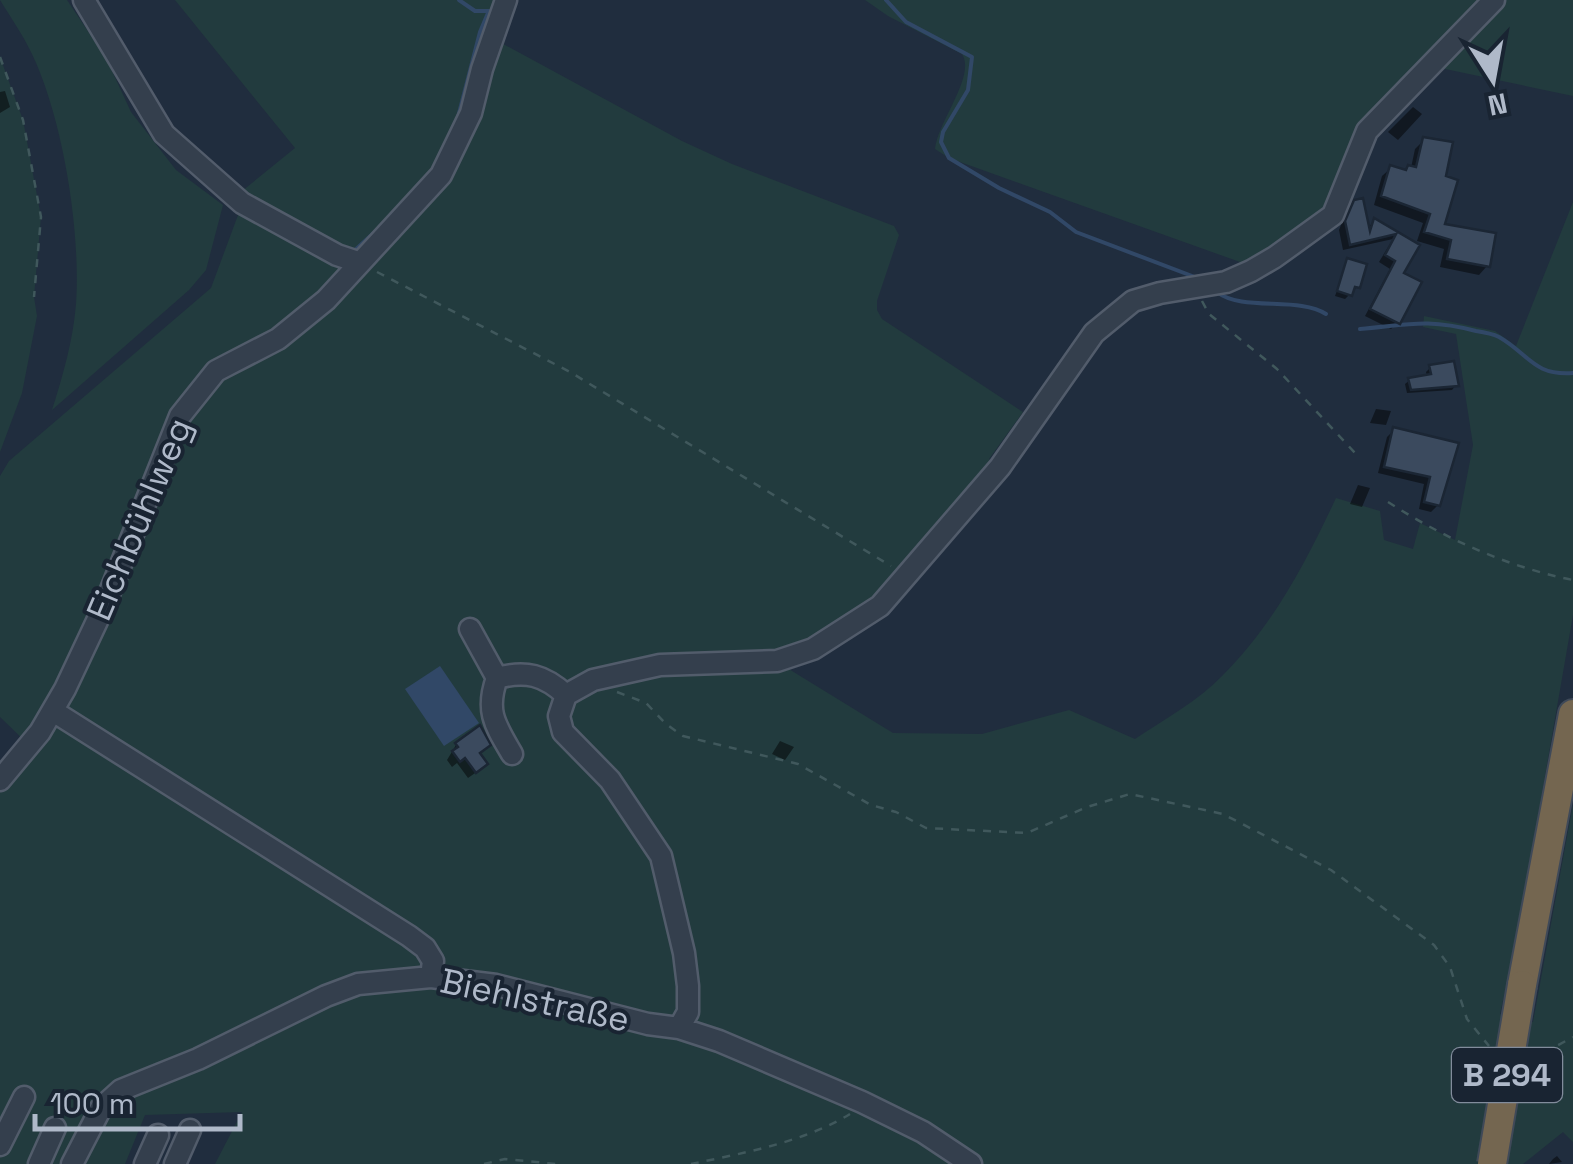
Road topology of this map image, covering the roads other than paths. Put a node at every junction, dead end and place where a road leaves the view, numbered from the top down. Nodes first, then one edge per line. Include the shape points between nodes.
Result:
1 (84, 0) edge
2 (506, 0) edge
3 (1494, 0) edge
4 (358, 262) junction
5 (470, 630) dead end
6 (497, 678) junction
7 (566, 694) junction
8 (53, 712) junction
9 (1573, 714) edge
10 (512, 754) dead end
11 (0, 780) edge
12 (431, 976) junction
13 (679, 1028) junction
14 (24, 1097) dead end
15 (55, 1128) dead end
16 (190, 1130) dead end
17 (158, 1134) dead end
18 (0, 1145) edge
19 (39, 1164) edge
20 (72, 1164) edge
21 (145, 1164) edge
22 (175, 1164) edge
23 (971, 1164) edge
24 (1492, 1164) edge

1 - 4 street via 164,134 242,203
2 - 4 street, Eichbühlweg via 471,112 441,175
3 - 7 street via 1367,131 1332,215 1226,282 1133,301 1094,333 1000,467 880,606 777,661 660,665 593,680
4 - 8 street, Eichbühlweg via 326,300 278,339 216,371 180,416 106,602
5 - 6 street
6 - 7 street via 520,672 548,678
6 - 10 street via 490,698 493,720
7 - 13 street via 558,716 564,732 610,780 661,856 686,969 688,1012
8 - 11 street, Eichbühlweg
8 - 12 street via 410,936 433,960
9 - 24 highway, B 294, bridge
12 - 13 street, Biehlstraße
12 - 20 street, Biehlstraße via 358,984 121,1090 101,1108
13 - 23 street, Biehlstraße via 862,1102
14 - 18 street
15 - 19 street
16 - 22 street
17 - 21 street

